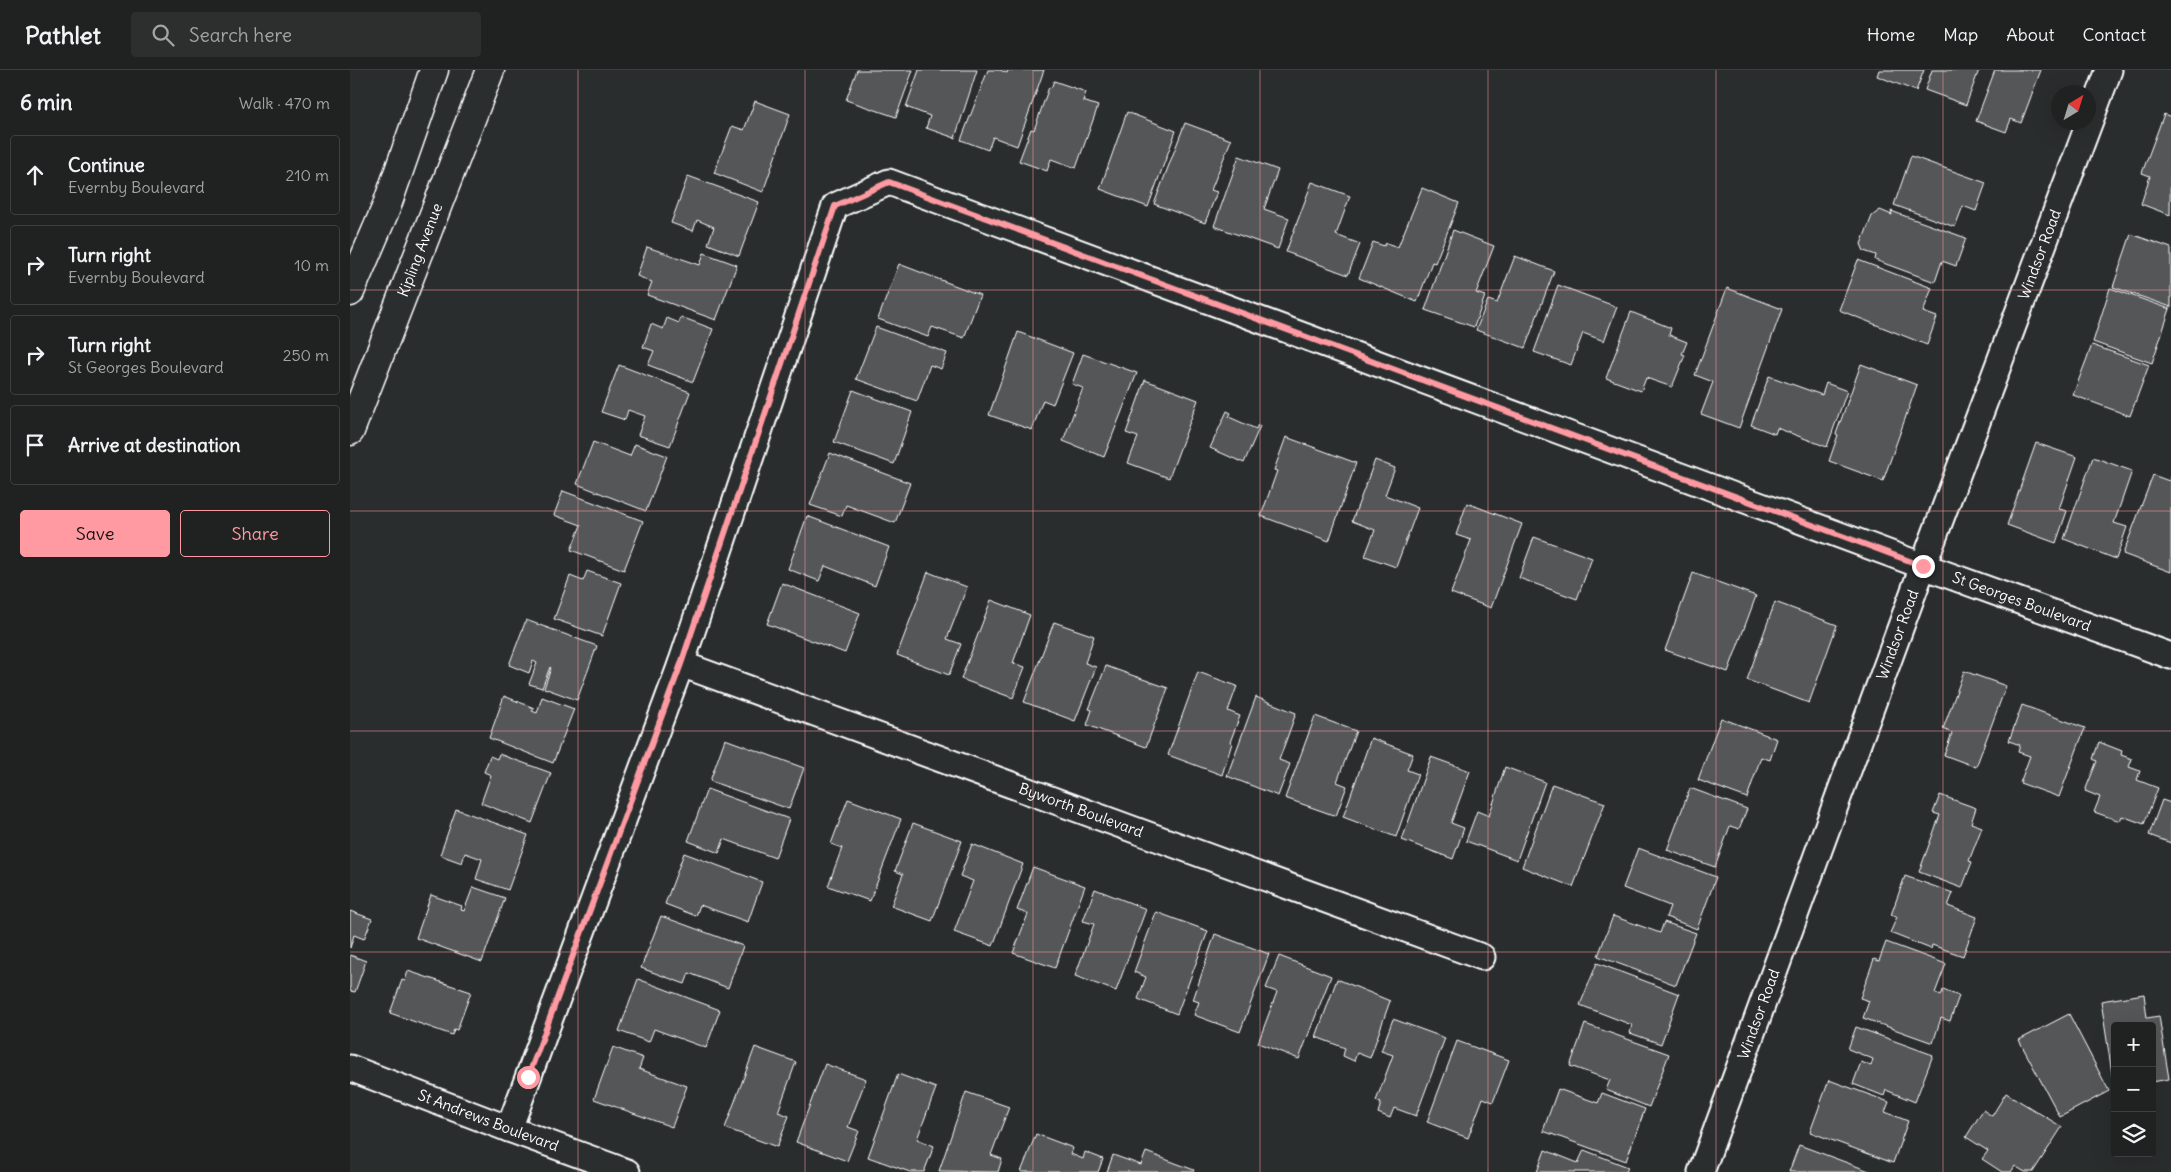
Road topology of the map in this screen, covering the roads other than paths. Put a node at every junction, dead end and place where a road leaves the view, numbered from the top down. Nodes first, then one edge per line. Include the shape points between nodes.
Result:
1 (434, 70) edge
2 (490, 70) edge
3 (2109, 70) edge
4 (350, 292) edge
5 (350, 431) edge
6 (1923, 566) junction
7 (2171, 656) edge
8 (681, 664) junction
9 (1482, 957) dead end
10 (350, 1068) edge
11 (509, 1129) junction
12 (627, 1172) edge
13 (1701, 1172) edge

1 - 4 main road via 386,208
2 - 5 main road, Kipling Avenue
3 - 6 street, Windsor Road
6 - 7 street, St Georges Boulevard
6 - 8 street, St Georges Boulevard via 889,182 835,206
6 - 13 street, Windsor Road
8 - 9 street, Byworth Boulevard
8 - 11 street
10 - 11 street, St Andrews Boulevard
11 - 12 street, St Andrews Boulevard

